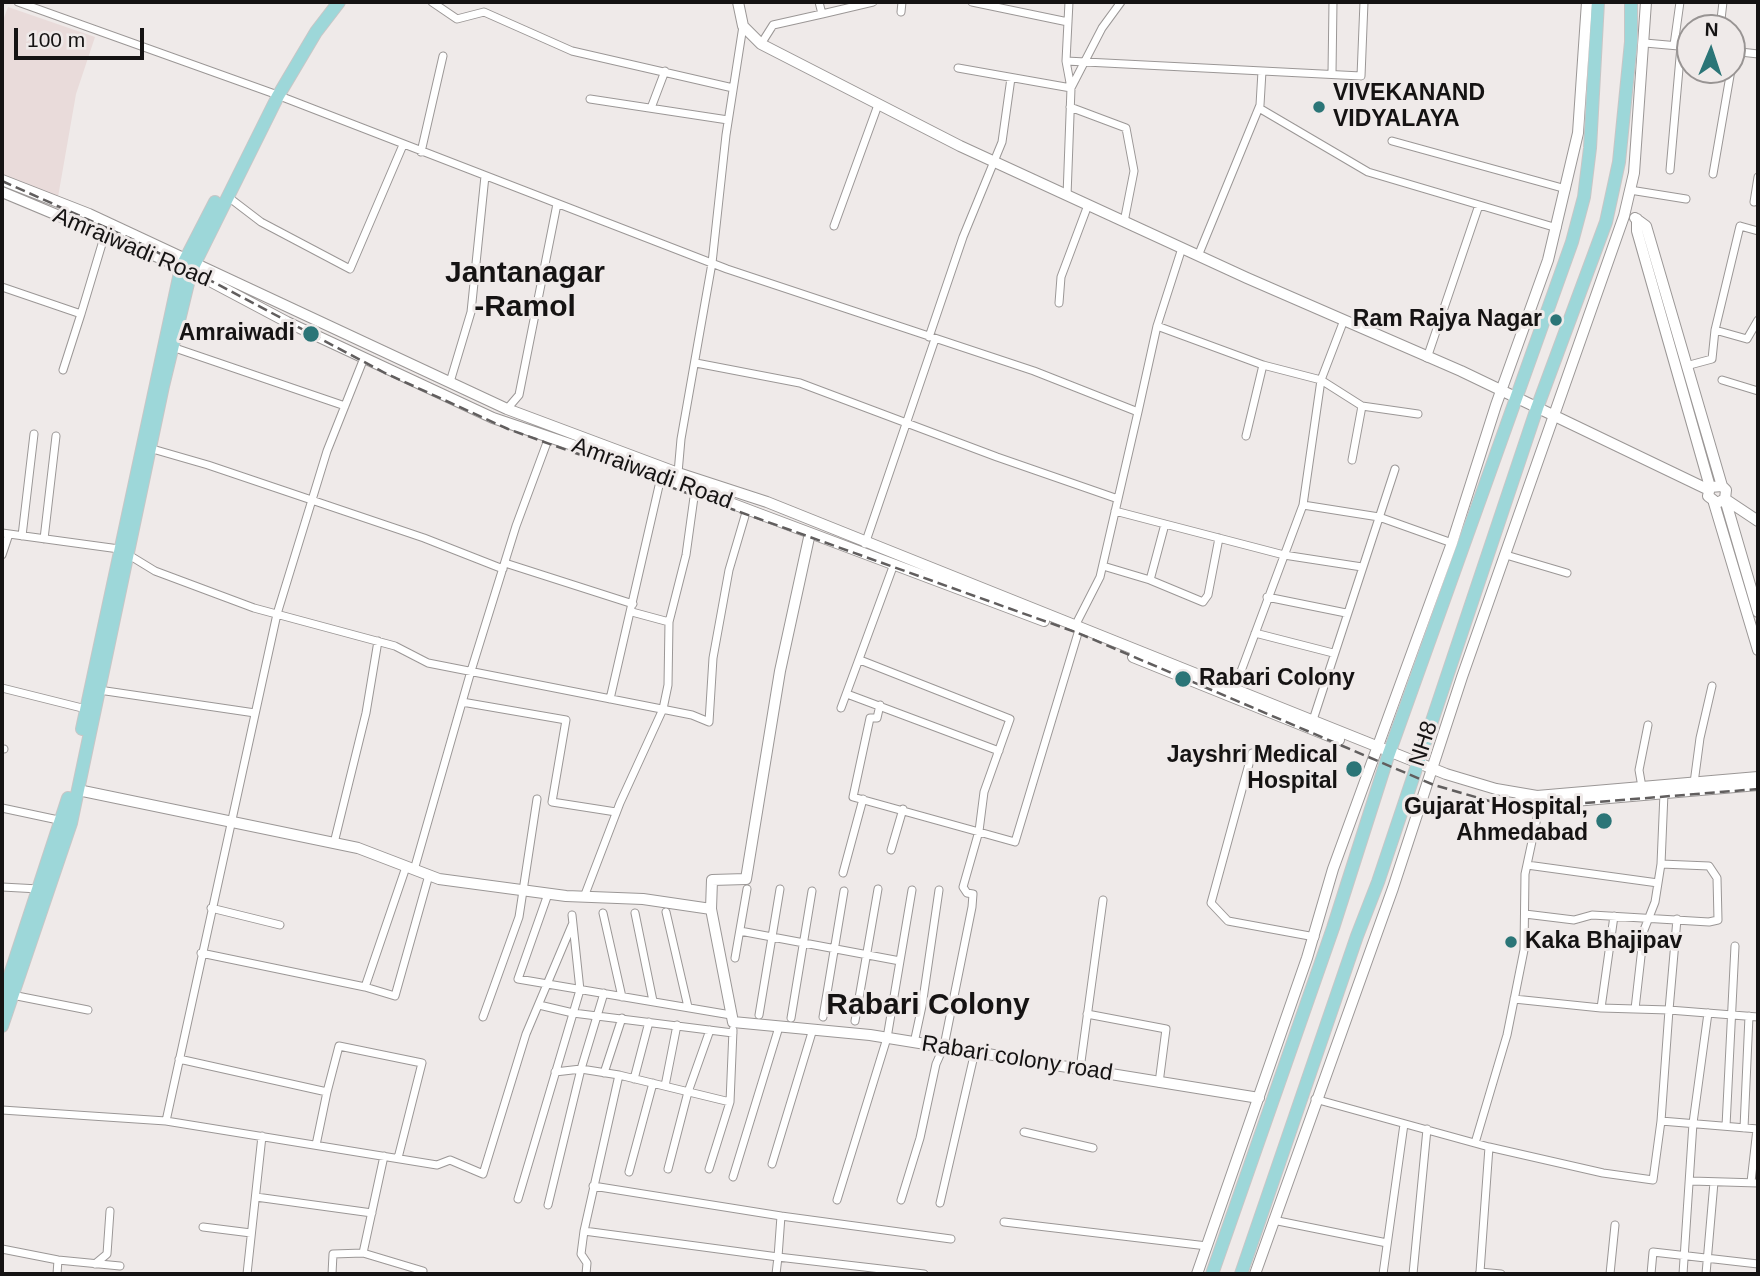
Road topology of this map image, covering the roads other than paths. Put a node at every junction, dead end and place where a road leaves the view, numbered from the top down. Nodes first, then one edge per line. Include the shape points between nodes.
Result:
1 (19, 2) edge
2 (329, 2) edge
3 (339, 2) edge
4 (432, 2) edge
5 (738, 2) edge
6 (820, 2) edge
7 (873, 2) edge
8 (902, 2) edge
9 (972, 2) edge
10 (1069, 2) edge
11 (1121, 2) edge
12 (1333, 2) edge
13 (1364, 2) edge
14 (1591, 2) edge
15 (1631, 2) edge
16 (1646, 2) edge
17 (901, 12) dead end
18 (822, 14) junction
19 (1068, 22) junction
20 (743, 26) junction
21 (1645, 43) junction
22 (761, 44) junction
23 (1676, 45) edge
24 (443, 56) dead end
25 (1066, 61) junction
26 (1085, 64) junction
27 (958, 68) dead end
28 (665, 71) junction
29 (1262, 71) junction
30 (1332, 73) junction
31 (1676, 76) edge
32 (1011, 78) junction
33 (1729, 84) edge
34 (733, 88) junction
35 (1071, 88) junction
36 (275, 95) junction
37 (590, 99) dead end
38 (878, 104) junction
39 (1070, 107) junction
40 (651, 108) junction
41 (1259, 108) junction
42 (728, 120) junction
43 (1392, 141) dead end
44 (402, 145) junction
45 (421, 152) junction
46 (994, 162) junction
47 (1670, 170) dead end
48 (1713, 174) dead end
49 (485, 176) junction
50 (1758, 177) edge
51 (2, 180) edge
52 (1567, 189) junction
53 (1631, 189) junction
54 (2, 192) edge
55 (226, 195) junction
56 (1068, 195) junction
57 (1686, 199) dead end
58 (1754, 202) dead end
59 (557, 204) junction
60 (1088, 205) junction
61 (1479, 205) junction
62 (1625, 210) junction
63 (1607, 214) junction
64 (1637, 219) junction
65 (1124, 222) junction
66 (834, 226) dead end
67 (1557, 228) junction
68 (1758, 231) edge
69 (102, 244) dead end
70 (1182, 248) junction
71 (1199, 256) junction
72 (712, 263) junction
73 (188, 265) junction
74 (2, 287) edge
75 (1059, 303) dead end
76 (81, 314) junction
77 (1344, 320) junction
78 (1758, 320) edge
79 (1157, 326) junction
80 (1715, 330) junction
81 (932, 338) junction
82 (172, 347) junction
83 (364, 358) junction
84 (1427, 358) junction
85 (696, 363) junction
86 (1263, 366) junction
87 (1686, 366) junction
88 (63, 370) dead end
89 (1321, 380) junction
90 (1722, 380) dead end
91 (450, 382) junction
92 (1502, 390) junction
93 (1758, 391) edge
94 (1515, 396) junction
95 (345, 405) junction
96 (1362, 406) junction
97 (1537, 408) junction
98 (507, 410) junction
99 (1138, 412) junction
100 (1418, 414) dead end
101 (1552, 416) junction
102 (907, 421) junction
103 (34, 433) dead end
104 (56, 436) dead end
105 (1245, 436) dead end
106 (549, 437) junction
107 (149, 449) junction
108 (1352, 460) dead end
109 (1395, 470) dead end
110 (678, 474) junction
111 (661, 477) junction
112 (1714, 488) junction
113 (695, 489) junction
114 (1118, 499) junction
115 (312, 500) junction
116 (1720, 501) junction
117 (1303, 505) junction
118 (747, 509) junction
119 (1115, 511) junction
120 (1379, 517) junction
121 (1758, 521) edge
122 (1165, 524) junction
123 (810, 533) junction
124 (5, 534) edge
125 (22, 536) junction
126 (1219, 538) junction
127 (44, 539) junction
128 (1452, 543) junction
129 (864, 546) junction
130 (123, 553) junction
131 (2, 555) edge
132 (1284, 555) junction
133 (1506, 555) junction
134 (894, 564) junction
135 (504, 566) junction
136 (1103, 566) junction
137 (1362, 567) junction
138 (1567, 573) dead end
139 (1150, 580) junction
140 (1267, 597) junction
141 (632, 608) junction
142 (1758, 612) edge
143 (1346, 613) junction
144 (277, 614) junction
145 (669, 622) junction
146 (1076, 630) junction
147 (1255, 633) junction
148 (377, 641) junction
149 (1758, 650) edge
150 (1333, 653) junction
151 (860, 660) junction
152 (471, 671) junction
153 (1713, 685) dead end
154 (2, 688) edge
155 (99, 690) junction
156 (1234, 690) junction
157 (846, 694) junction
158 (610, 699) junction
159 (462, 702) junction
160 (880, 705) junction
161 (841, 708) dead end
162 (86, 709) junction
163 (663, 709) junction
164 (255, 713) junction
165 (1313, 725) junction
166 (1648, 725) dead end
167 (999, 751) junction
168 (1252, 753) dead end
169 (1382, 754) junction
170 (1417, 766) junction
171 (1431, 772) junction
172 (1758, 777) edge
173 (1694, 783) junction
174 (1758, 785) edge
175 (1642, 787) junction
176 (78, 790) junction
177 (1664, 793) junction
178 (537, 799) dead end
179 (863, 799) junction
180 (1540, 804) junction
181 (2, 808) edge
182 (904, 809) junction
183 (616, 812) junction
184 (229, 820) junction
185 (66, 822) junction
186 (979, 831) junction
187 (334, 843) junction
188 (891, 850) dead end
189 (1661, 864) junction
190 (1527, 865) junction
191 (410, 868) junction
192 (843, 873) dead end
193 (429, 876) junction
194 (1658, 883) junction
195 (2, 887) edge
196 (39, 889) junction
197 (779, 889) dead end
198 (878, 889) dead end
199 (747, 890) dead end
200 (912, 890) dead end
201 (939, 890) dead end
202 (525, 891) junction
203 (812, 891) dead end
204 (844, 891) dead end
205 (548, 894) junction
206 (584, 897) junction
207 (1103, 901) dead end
208 (211, 908) junction
209 (711, 909) junction
210 (666, 912) dead end
211 (635, 913) dead end
212 (603, 914) dead end
213 (1525, 914) junction
214 (572, 915) dead end
215 (1614, 916) junction
216 (1650, 917) junction
217 (1676, 919) junction
218 (280, 925) dead end
219 (572, 925) junction
220 (740, 931) junction
221 (772, 937) junction
222 (1315, 937) junction
223 (803, 942) junction
224 (1735, 946) dead end
225 (835, 947) junction
226 (201, 953) junction
227 (867, 953) junction
228 (735, 958) dead end
229 (900, 961) junction
230 (365, 986) junction
231 (547, 986) junction
232 (580, 990) junction
233 (604, 993) junction
234 (622, 996) junction
235 (7, 997) edge
236 (1514, 999) junction
237 (653, 1002) junction
238 (539, 1005) junction
239 (688, 1007) junction
240 (1601, 1008) junction
241 (1635, 1009) junction
242 (88, 1010) dead end
243 (1669, 1010) junction
244 (573, 1013) junction
245 (1708, 1013) junction
246 (597, 1014) junction
247 (1087, 1014) junction
248 (759, 1015) dead end
249 (1732, 1015) junction
250 (1749, 1016) junction
251 (483, 1017) dead end
252 (823, 1017) dead end
253 (1758, 1017) edge
254 (622, 1018) junction
255 (791, 1018) dead end
256 (855, 1021) dead end
257 (649, 1022) junction
258 (732, 1023) junction
259 (2, 1026) edge
260 (677, 1026) junction
261 (779, 1027) junction
262 (813, 1029) junction
263 (710, 1030) junction
264 (887, 1038) junction
265 (914, 1043) junction
266 (944, 1046) junction
267 (978, 1053) junction
268 (179, 1059) junction
269 (581, 1069) junction
270 (1080, 1069) junction
271 (555, 1072) junction
272 (604, 1073) junction
273 (619, 1075) junction
274 (634, 1079) junction
275 (653, 1083) junction
276 (1158, 1083) junction
277 (665, 1086) junction
278 (327, 1092) junction
279 (688, 1092) junction
280 (1259, 1098) junction
281 (1315, 1100) junction
282 (730, 1102) junction
283 (2, 1110) edge
284 (166, 1121) junction
285 (1661, 1121) junction
286 (1693, 1123) junction
287 (1404, 1124) junction
288 (1726, 1126) junction
289 (1744, 1128) junction
290 (1427, 1129) junction
291 (1758, 1129) edge
292 (1024, 1132) dead end
293 (262, 1136) junction
294 (1475, 1143) junction
295 (316, 1145) junction
296 (1489, 1147) junction
297 (1093, 1148) dead end
298 (384, 1156) junction
299 (398, 1158) junction
300 (772, 1164) dead end
301 (668, 1169) dead end
302 (709, 1169) dead end
303 (629, 1172) dead end
304 (733, 1177) dead end
305 (1691, 1181) junction
306 (1714, 1182) junction
307 (1755, 1183) edge
308 (593, 1186) junction
309 (256, 1197) junction
310 (519, 1199) dead end
311 (837, 1200) dead end
312 (901, 1200) dead end
313 (940, 1203) dead end
314 (548, 1205) dead end
315 (110, 1211) dead end
316 (372, 1213) junction
317 (781, 1216) junction
318 (1273, 1220) junction
319 (1004, 1222) dead end
320 (1615, 1225) dead end
321 (203, 1227) dead end
322 (584, 1231) junction
323 (251, 1233) junction
324 (951, 1239) dead end
325 (1387, 1242) junction
326 (1207, 1246) junction
327 (2, 1252) edge
328 (363, 1253) junction
329 (1685, 1256) junction
330 (778, 1257) junction
331 (1707, 1258) junction
332 (58, 1260) junction
333 (95, 1264) junction
334 (1758, 1264) edge
335 (120, 1266) dead end
336 (1479, 1273) edge
337 (57, 1274) edge
338 (247, 1274) edge
339 (332, 1274) edge
340 (422, 1274) edge
341 (586, 1274) edge
342 (776, 1274) edge
343 (924, 1274) edge
344 (1197, 1274) edge
345 (1212, 1274) edge
346 (1241, 1274) edge
347 (1255, 1274) edge
348 (1383, 1274) edge
349 (1413, 1274) edge
350 (1501, 1274) edge
351 (1610, 1274) edge
352 (1651, 1274) edge
353 (1683, 1274) edge
354 (1706, 1274) edge

1 - 36 street
2 - 36 main road
3 - 36 main road
4 - 28 street via 457,19 484,12 572,51
5 - 20 street
6 - 18 street
7 - 18 street
8 - 17 street
9 - 19 street
10 - 19 street
11 - 26 street
12 - 30 street
13 - 30 street via 1361,76
14 - 52 street
14 - 94 main road, NH8 via 1597,29 1584,197
15 - 63 main road, NH8 via 1619,162
16 - 21 street
18 - 22 street via 773,25
19 - 25 street
20 - 22 street
20 - 34 street
21 - 23 street
21 - 53 street
22 - 38 street
24 - 45 street
25 - 26 street
25 - 35 street
26 - 29 street
26 - 35 street
27 - 32 street
28 - 34 street
28 - 40 street
29 - 30 street
29 - 41 street
31 - 47 street
32 - 35 street
32 - 46 street via 1002,142
33 - 48 street
34 - 42 street
35 - 39 street
36 - 44 street
36 - 55 main road
36 - 73 main road
37 - 40 street
38 - 46 street
38 - 66 street
39 - 56 street
39 - 65 street via 1126,128 1134,171
40 - 42 street
41 - 61 street via 1368,172
41 - 71 street
42 - 72 street
43 - 52 street
44 - 45 street
44 - 55 street via 350,269 261,222
45 - 49 street
46 - 56 street
46 - 81 street via 963,237
49 - 59 street
49 - 91 street via 471,312
50 - 58 street
51 - 73 street via 89,214
52 - 67 street
53 - 57 street
53 - 62 street
54 - 73 street, Amraiwadi Road
55 - 73 main road
56 - 60 street
59 - 72 street
59 - 98 street via 519,395
60 - 65 street
60 - 75 street via 1061,276
61 - 67 street
61 - 84 street
62 - 63 street
62 - 64 street
62 - 101 street
63 - 97 main road, NH8
64 - 87 street via 1646,226
64 - 112 street
65 - 70 street
67 - 92 street
68 - 80 street via 1740,226
69 - 76 street
70 - 71 street
70 - 79 street
71 - 77 street
72 - 81 street
72 - 85 street
73 - 82 main road
73 - 83 street, Amraiwadi Road via 287,322
73 - 91 street
73 - 130 main road
74 - 76 street
76 - 88 street
77 - 84 street
77 - 89 street
78 - 80 street via 1747,339
79 - 86 street
79 - 99 street
80 - 87 street via 1712,359
81 - 99 street
81 - 102 street
82 - 95 street
82 - 107 main road
83 - 95 street
83 - 106 street, Amraiwadi Road via 490,417
84 - 92 street
85 - 102 street via 800,383
85 - 110 street
86 - 89 street
86 - 105 street
87 - 112 street
89 - 96 street
89 - 117 street
90 - 93 street
91 - 98 street
92 - 94 street
92 - 128 street
94 - 97 street
94 - 169 main road, NH8
95 - 115 street
96 - 100 street
96 - 108 street
97 - 101 street
97 - 170 main road, NH8
98 - 110 street
99 - 114 street
101 - 112 street
101 - 133 street
102 - 114 street
102 - 129 street
103 - 125 street
104 - 127 street
106 - 111 street, Amraiwadi Road
106 - 135 street
107 - 115 street
107 - 130 main road
109 - 120 street
110 - 129 street via 767,502
111 - 113 street, Amraiwadi Road
111 - 141 street
112 - 116 street via 1709,499
112 - 116 street via 1726,490
113 - 118 street, Amraiwadi Road
113 - 145 street via 686,555
114 - 119 street
115 - 135 street
115 - 144 street
116 - 121 street
116 - 142 street
116 - 149 street
117 - 120 street
117 - 132 street
118 - 123 street, Amraiwadi Road
118 - 163 street via 729,570 713,658 709,722
119 - 122 street
119 - 136 street
120 - 128 street
120 - 137 street
122 - 126 street
122 - 139 street
123 - 129 street, Amraiwadi Road
123 - 209 street via 780,671 746,879 712,880
124 - 125 street
124 - 131 street
125 - 127 street
126 - 132 street
126 - 139 street via 1206,600 1196,601
127 - 130 street
128 - 169 street
129 - 134 street, Amraiwadi Road
129 - 146 street
130 - 144 street via 155,571
130 - 155 main road
130 - 162 main road
132 - 137 street
132 - 140 street
133 - 138 street
133 - 171 street
134 - 146 street, Amraiwadi Road
134 - 151 street
135 - 141 street
135 - 152 street
136 - 139 street
136 - 146 street
137 - 143 street
140 - 143 street
140 - 147 street
141 - 145 street
141 - 158 street
143 - 150 street
144 - 148 street
144 - 164 street
145 - 163 street
146 - 156 street
146 - 165 street, Amraiwadi Road via 1247,705
146 - 186 street via 1015,842
147 - 150 street
147 - 156 street
148 - 152 street via 428,663
148 - 187 street via 366,713
150 - 165 street
151 - 157 street
151 - 167 street via 1010,719
152 - 158 street
152 - 159 street
153 - 173 street
154 - 162 street
155 - 164 street
155 - 176 main road
156 - 165 street
157 - 160 street
157 - 161 street
158 - 163 street
159 - 183 street via 566,720 552,802
159 - 191 street
160 - 167 street
160 - 179 street via 877,718 870,718 853,797
162 - 185 main road
163 - 183 street
164 - 184 street
165 - 169 street
166 - 175 street via 1639,770
167 - 186 street via 984,792
168 - 222 street via 1211,903 1228,921
169 - 170 street
169 - 222 street via 1333,869
169 - 345 main road, NH8 via 1382,774 1333,928
170 - 171 street
170 - 346 main road, NH8
171 - 175 street via 1537,796
171 - 180 street via 1495,796
171 - 281 street
172 - 173 street
173 - 175 street
174 - 177 street
176 - 184 street
176 - 185 main road
177 - 180 street
177 - 189 street
178 - 202 street
179 - 182 street
179 - 192 street
180 - 190 street
181 - 185 street
182 - 186 street
182 - 188 street
183 - 206 street
184 - 187 street
184 - 208 street
185 - 196 main road
185 - 235 main road
186 - 266 street via 963,887 973,894 972,908
187 - 191 street
189 - 194 street
189 - 217 street via 1709,866 1717,878 1718,919
190 - 194 street
190 - 213 street
191 - 193 street
191 - 230 street
193 - 202 street
193 - 230 street via 395,996
194 - 216 street
195 - 196 street
196 - 235 main road
197 - 221 street
198 - 227 street
199 - 220 street
200 - 229 street
201 - 265 street
202 - 205 street
202 - 251 street
203 - 223 street
204 - 225 street
205 - 206 street
205 - 231 street via 518,979
206 - 209 street via 643,899
207 - 247 street
208 - 218 street
208 - 226 street
209 - 258 street
210 - 239 street
211 - 237 street
212 - 234 street
213 - 215 street via 1574,920
213 - 236 street via 1524,950
214 - 219 street
215 - 216 street
215 - 240 street
216 - 217 street
216 - 241 street via 1644,930
217 - 243 street
219 - 231 street
219 - 232 street
220 - 221 street
220 - 228 street
221 - 223 street
221 - 248 street
222 - 280 street
223 - 225 street
223 - 255 street
224 - 249 street
225 - 227 street
225 - 252 street
226 - 230 street
226 - 268 street
227 - 229 street
227 - 256 street
229 - 264 street
231 - 232 street
231 - 238 street
232 - 233 street
232 - 244 street
233 - 234 street
233 - 246 street
234 - 237 street
235 - 242 street
235 - 259 main road
236 - 240 street
236 - 294 street
237 - 239 street
238 - 244 street
238 - 299 street via 483,1174 450,1160 437,1165
239 - 258 street
240 - 241 street
241 - 243 street
243 - 245 street
243 - 285 street
244 - 246 street
244 - 271 street
245 - 249 street
245 - 286 street
246 - 254 street
246 - 269 street
247 - 270 street
247 - 276 street via 1166,1029
249 - 250 street
249 - 288 street
250 - 253 street
250 - 289 street
254 - 257 street
254 - 272 street
257 - 260 street
257 - 274 street
258 - 261 street, Rabari colony road
258 - 263 street
258 - 282 street
260 - 263 street
260 - 277 street
261 - 262 street, Rabari colony road
261 - 304 street
262 - 264 street, Rabari colony road
262 - 300 street
263 - 279 street
264 - 265 street, Rabari colony road
264 - 311 street
265 - 266 street, Rabari colony road
266 - 267 street, Rabari colony road
266 - 312 street
267 - 270 street, Rabari colony road
267 - 313 street
268 - 278 street
268 - 284 street
269 - 271 street
269 - 272 street
269 - 314 street
270 - 276 street, Rabari colony road
271 - 310 street
272 - 273 street
273 - 274 street
273 - 308 street
274 - 275 street
275 - 277 street
275 - 303 street
276 - 280 street, Rabari colony road
277 - 279 street
278 - 295 street
278 - 299 street via 339,1046 422,1063
279 - 282 street
279 - 301 street
280 - 326 street
281 - 287 street
281 - 318 street
282 - 302 street
283 - 284 street
284 - 293 street
285 - 286 street
285 - 296 street via 1653,1180
286 - 288 street
286 - 305 street
287 - 290 street
287 - 325 street
288 - 289 street
289 - 291 street
290 - 294 street
290 - 349 street
291 - 307 street
292 - 297 street
293 - 295 street
293 - 309 street
294 - 296 street
295 - 298 street
296 - 336 street
298 - 299 street
298 - 316 street
305 - 306 street
305 - 329 street
306 - 307 street
306 - 331 street
308 - 317 street
308 - 322 street
309 - 316 street
309 - 323 street
315 - 333 street via 107,1254
316 - 328 street
317 - 324 street
317 - 330 street
318 - 325 street
318 - 347 street
319 - 326 street
320 - 351 street
321 - 323 street
322 - 330 street
322 - 341 street via 581,1254 587,1263
323 - 338 street
325 - 348 street
326 - 344 street
327 - 332 street
328 - 339 street via 333,1254
328 - 340 street
329 - 331 street
329 - 352 street via 1653,1252
329 - 353 street
330 - 342 street
330 - 343 street
331 - 334 street
331 - 354 street
332 - 333 street
332 - 337 street
333 - 335 street
336 - 350 street

